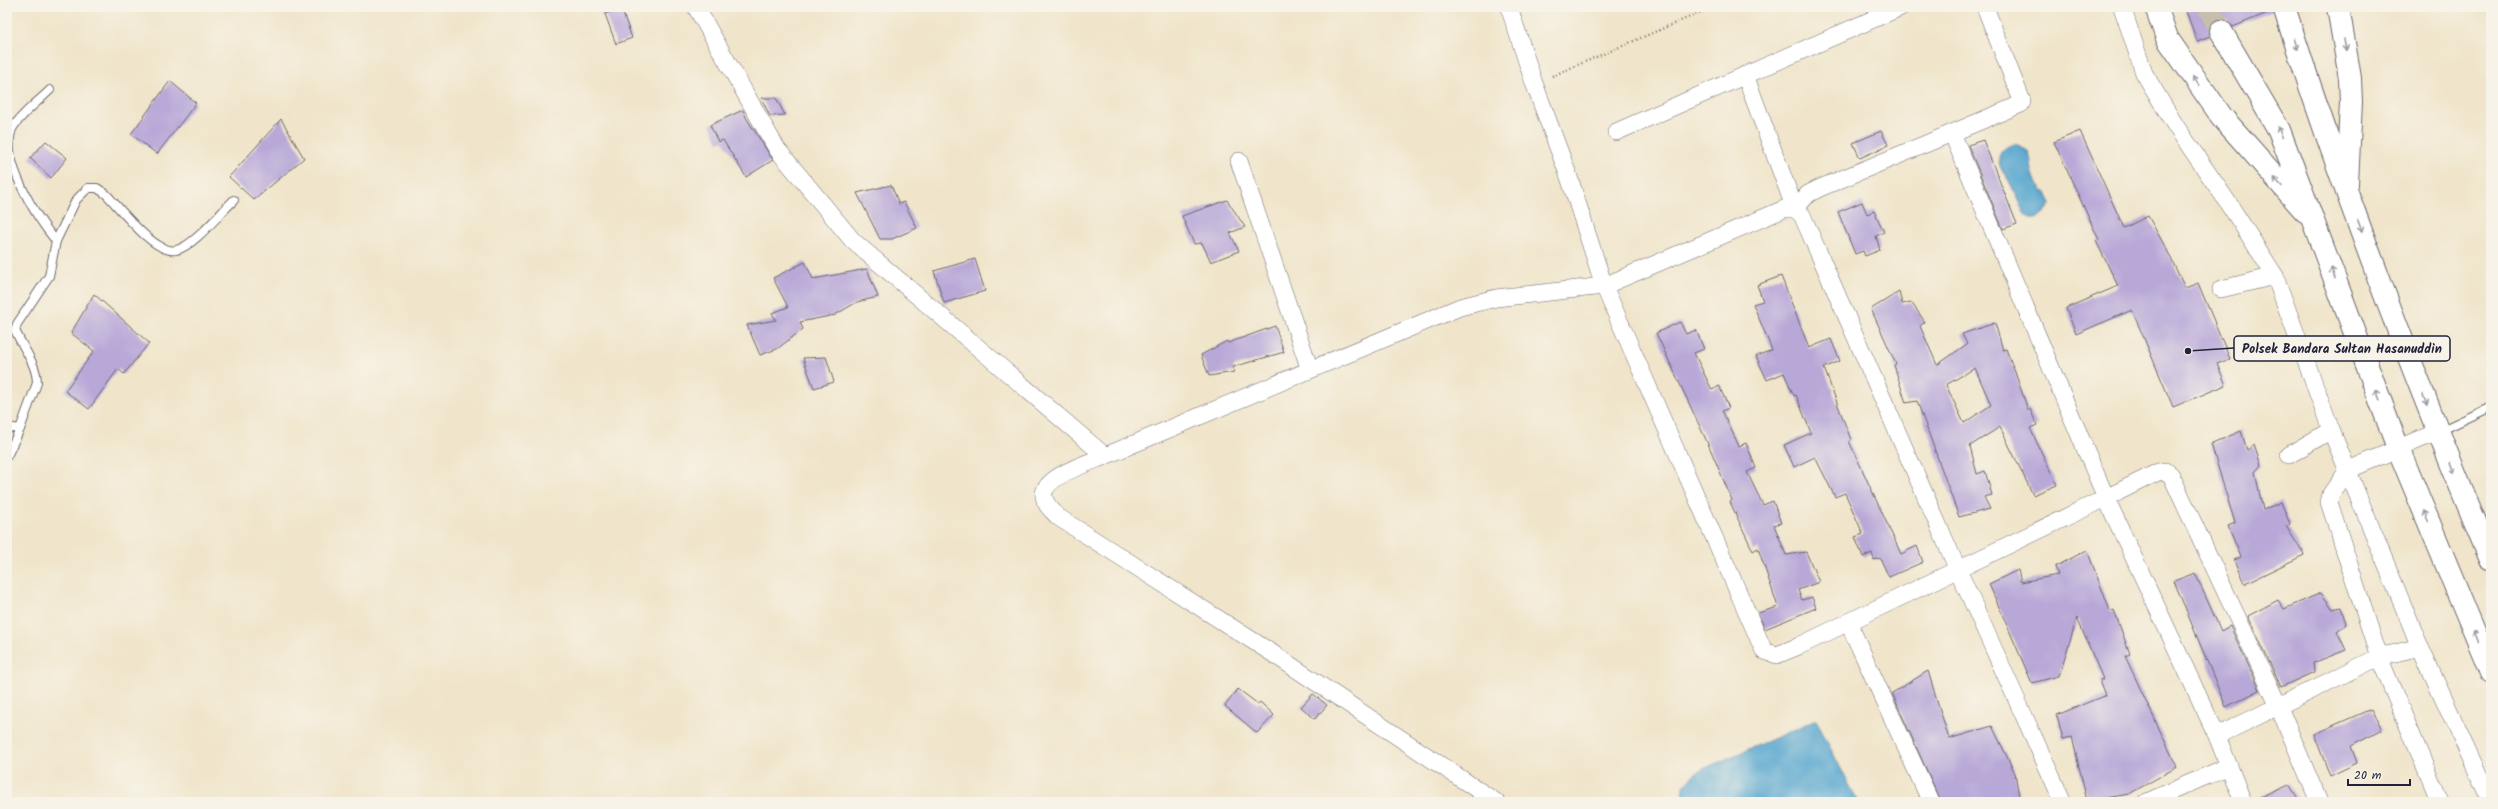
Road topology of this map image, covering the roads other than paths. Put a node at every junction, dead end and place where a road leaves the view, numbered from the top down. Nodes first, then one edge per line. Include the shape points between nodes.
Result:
1 (696, 7) edge
2 (1509, 7) edge
3 (1901, 7) edge
4 (1986, 7) edge
5 (2122, 7) edge
6 (2156, 7) edge
7 (2284, 7) edge
8 (2338, 7) edge
9 (2221, 31) tunnel mouth
10 (1745, 75) junction
11 (50, 90) dead end
12 (1616, 132) dead end
13 (1952, 133) junction
14 (1239, 162) dead end
15 (2346, 189) junction
16 (234, 200) dead end
17 (1795, 209) junction
18 (2314, 221) junction
19 (56, 241) junction
20 (2275, 276) junction
21 (1604, 286) junction
22 (2221, 289) dead end
23 (1310, 370) junction
24 (2491, 407) edge
25 (7, 427) edge
26 (20, 429) junction
27 (2331, 430) junction
28 (2437, 432) junction
29 (2398, 448) junction
30 (2289, 455) dead end
31 (7, 456) edge
32 (1105, 456) junction
33 (2348, 470) junction
34 (2106, 498) junction
35 (2491, 560) edge
36 (1958, 570) junction
37 (1849, 624) junction
38 (2420, 647) junction
39 (2379, 658) junction
40 (2491, 672) edge
41 (2279, 707) junction
42 (2217, 736) junction
43 (2229, 766) junction
44 (1496, 802) edge
45 (1931, 802) edge
46 (2063, 802) edge
47 (2147, 802) edge
48 (2243, 802) edge
49 (2319, 802) edge
50 (2440, 802) edge
51 (2491, 802) edge

1 - 32 street via 777,149 853,241
2 - 21 street
3 - 10 street
4 - 13 street via 2022,101 2021,104
5 - 20 street via 2144,73 2175,125 2230,204
18 -> 6 main road via 2222,117 2167,38
7 -> 15 main road via 2319,116
8 -> 15 main road via 2350,78 2352,127
18 -> 9 main road via 2279,130
10 - 12 street
10 - 17 street
11 - 19 lane via 11,130 8,148 9,164 15,179 35,216
13 - 17 street via 1820,188 1808,194
13 - 34 street
14 - 23 street
15 -> 28 main road
16 - 19 lane via 188,244 176,250 166,250 155,244 106,194 97,188 88,188 76,200
17 - 21 street via 1784,209
17 - 36 street via 1802,215
29 -> 18 main road
19 - 26 lane via 49,276 15,330 37,376 37,383
20 - 22 street
20 - 27 street
21 - 23 street via 1496,298 1460,307
21 - 37 street via 1764,651 1777,655
23 - 32 street
24 - 28 lane
25 - 26 lane
26 - 31 lane
27 - 30 street
27 - 33 street
28 - 29 street
28 -> 35 main road
29 - 33 street
40 -> 29 main road
32 - 44 street via 1053,479 1046,487 1043,496 1058,517 1272,653
33 - 38 street
33 - 39 street via 2331,494 2329,502
34 - 36 street
34 - 41 street via 2158,472 2166,471 2171,476
34 - 42 street
36 - 37 street
36 - 46 street
37 - 45 street
38 - 39 street
38 - 51 street
39 - 41 street
39 - 50 street
41 - 42 street
41 - 49 street
42 - 43 street
43 - 47 street
43 - 48 street

